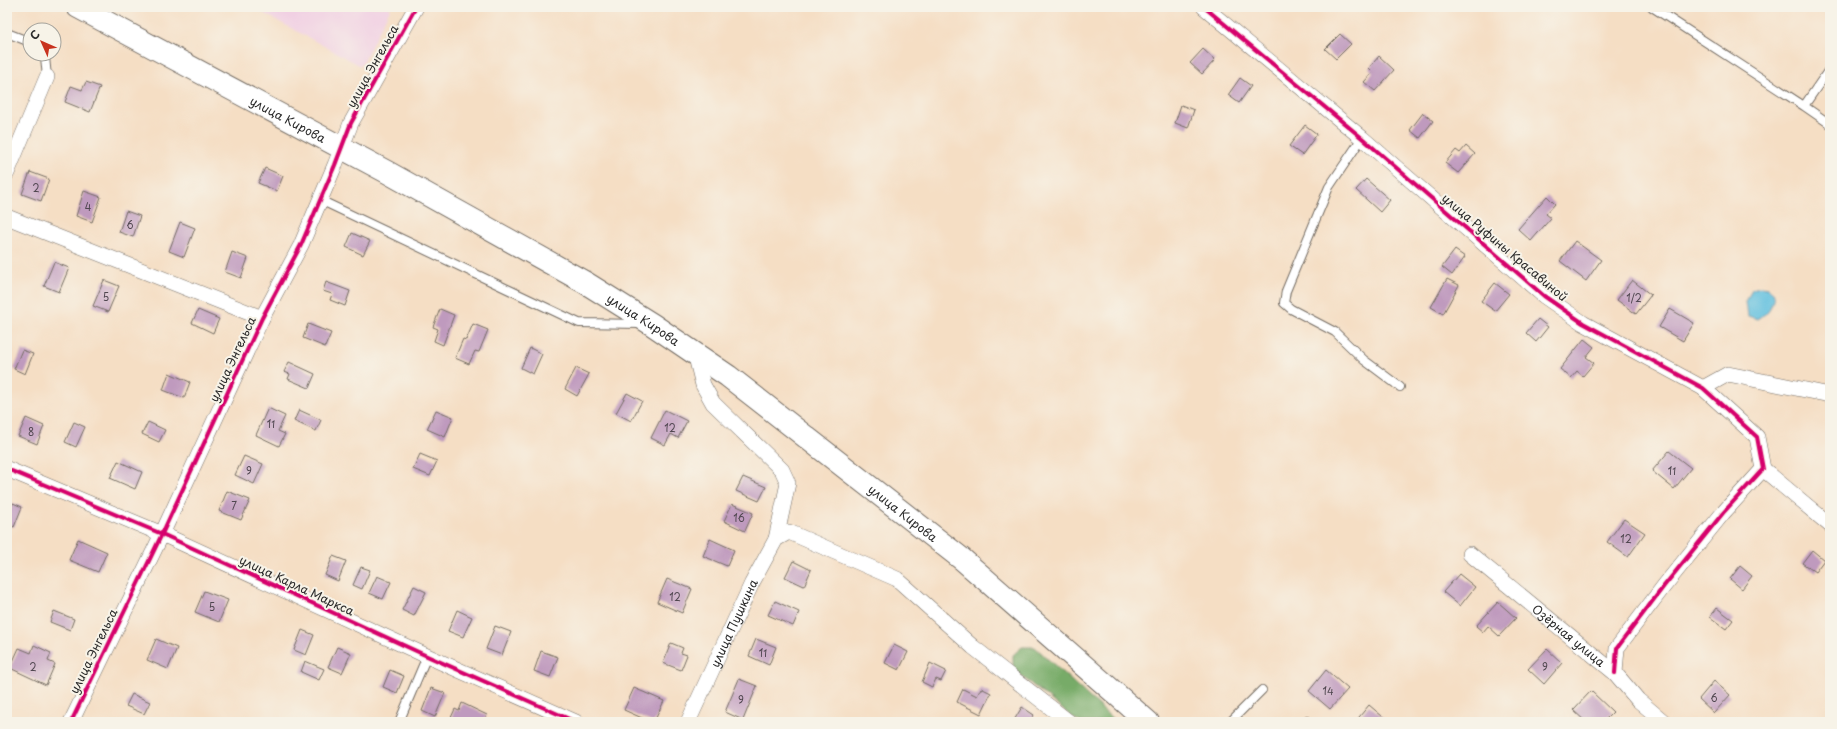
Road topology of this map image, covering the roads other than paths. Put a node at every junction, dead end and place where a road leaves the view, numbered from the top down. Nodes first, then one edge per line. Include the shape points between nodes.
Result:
1 (78, 7) edge
2 (416, 7) edge
3 (1204, 7) edge
4 (1652, 7) edge
5 (7, 32) edge
6 (22, 39) edge
7 (46, 62) edge
8 (1830, 68) edge
9 (47, 77) joint
10 (1804, 106) junction
11 (1830, 124) edge
12 (1362, 138) junction
13 (342, 148) junction
14 (7, 174) edge
15 (320, 200) junction
16 (7, 217) edge
17 (262, 318) junction
18 (653, 324) junction
19 (694, 353) junction
20 (1400, 387) dead end
21 (1703, 388) junction
22 (1830, 395) edge
23 (7, 469) edge
24 (1763, 469) junction
25 (1830, 525) edge
26 (162, 534) junction
27 (776, 539) junction
28 (1470, 554) dead end
29 (427, 656) junction
30 (1615, 673) junction
31 (1262, 690) dead end
32 (70, 722) edge
33 (399, 722) edge
34 (576, 722) edge
35 (688, 722) edge
36 (1069, 722) edge
37 (1148, 722) edge
38 (1230, 722) edge
39 (1664, 722) edge

1 - 13 main road, улица Кирова
2 - 13 street, улица Энгельса via 351,123
3 - 12 street, улица Руфины Красавиной
4 - 10 lane
5 - 6 lane
7 - 9 lane
8 - 10 lane
9 - 14 street
10 - 11 lane
12 - 20 lane via 1329,187 1286,291 1284,303 1335,332 1364,360
12 - 21 street, улица Руфины Красавиной via 1544,296 1583,323
13 - 15 street, улица Энгельса
13 - 18 main road, улица Кирова via 586,282
15 - 17 street, улица Энгельса via 301,245
15 - 18 lane via 578,323
16 - 17 street
17 - 26 street, улица Энгельса
18 - 19 main road, улица Кирова
19 - 27 street, улица Пушкина via 703,385 712,403 782,470 788,483
19 - 37 main road, улица Кирова via 728,376 962,559
21 - 22 street via 1728,374
21 - 24 street, улица Руфины Красавиной via 1757,437
23 - 26 street, улица Карла Маркса
24 - 25 street
24 - 30 street via 1723,513 1617,648
26 - 29 street, улица Карла Маркса
26 - 32 street, улица Энгельса
27 - 35 street, улица Пушкина via 752,583
27 - 36 street via 789,532 897,579 972,647
28 - 30 street, Озёрная улица
29 - 33 lane
29 - 34 street, улица Карла Маркса
30 - 39 street, Озёрная улица via 1638,700
31 - 38 lane

